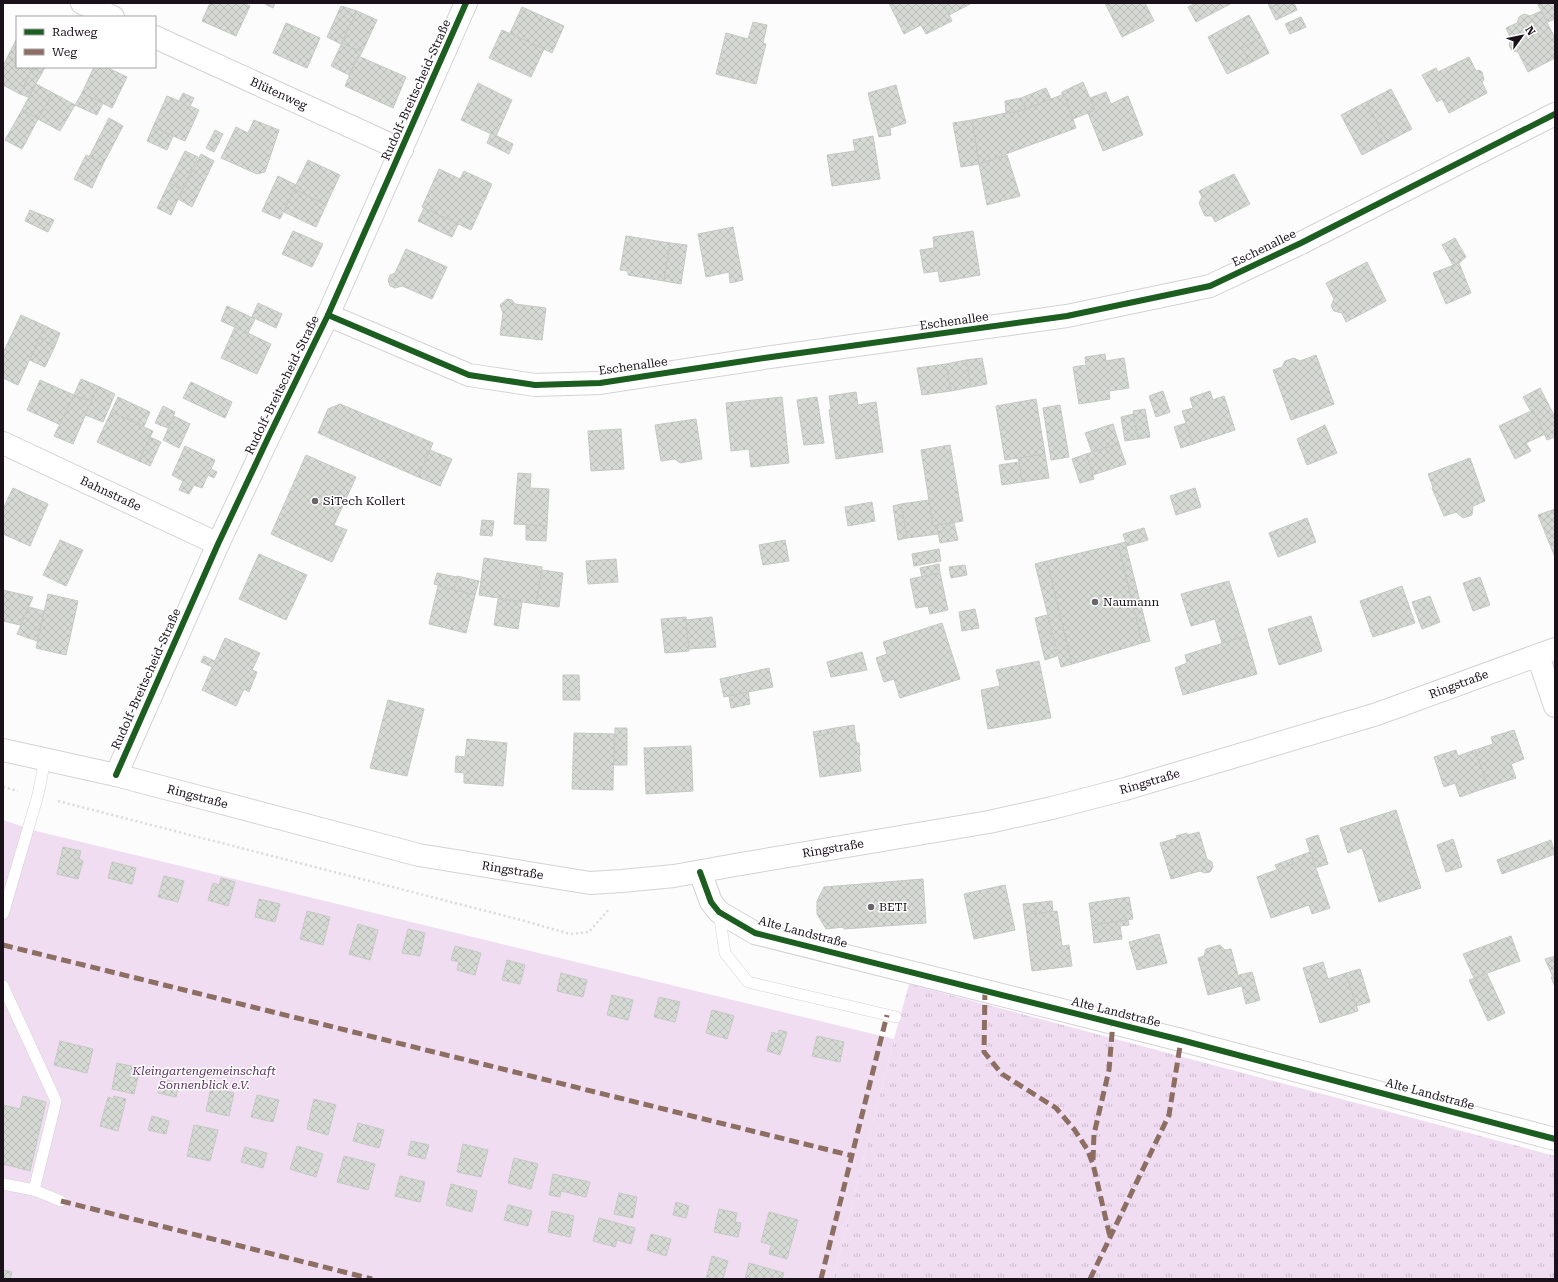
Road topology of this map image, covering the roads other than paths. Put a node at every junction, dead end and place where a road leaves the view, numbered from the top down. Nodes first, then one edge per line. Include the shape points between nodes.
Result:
1 (82, 3) edge
2 (466, 3) edge
3 (111, 16) edge
4 (156, 36) edge
5 (1555, 114) edge
6 (402, 150) junction
7 (328, 315) junction
8 (3, 443) edge
9 (218, 544) junction
10 (1546, 652) edge
11 (1555, 706) edge
12 (3, 750) edge
13 (45, 760) junction
14 (116, 775) junction
15 (700, 872) junction
16 (719, 912) junction
17 (3, 914) edge
18 (3, 986) edge
19 (896, 1017) dead end
20 (1555, 1139) edge
21 (3, 1184) edge
22 (34, 1190) junction
23 (61, 1201) dead end

1 - 3 street
2 - 6 street, Rudolf-Breitscheid-Straße
4 - 6 street, Blütenweg
5 - 7 street, Eschenallee via 1301,243 1210,286 1067,316 600,383 535,385 469,375
6 - 7 street, Rudolf-Breitscheid-Straße
7 - 9 street, Rudolf-Breitscheid-Straße
8 - 9 street, Bahnstraße
9 - 14 street, Rudolf-Breitscheid-Straße
10 - 11 street, Ringstraße
10 - 15 street, Ringstraße via 1377,714 1074,802 989,822
12 - 13 street, Ringstraße
13 - 14 street, Ringstraße
13 - 17 lane via 38,795
14 - 15 street, Ringstraße via 419,854 590,883
15 - 16 street, Alte Landstraße via 711,902
16 - 19 lane via 725,953 748,982
16 - 20 street, Alte Landstraße via 755,933 1181,1040
18 - 22 lane via 56,1101
21 - 22 lane
22 - 23 lane

